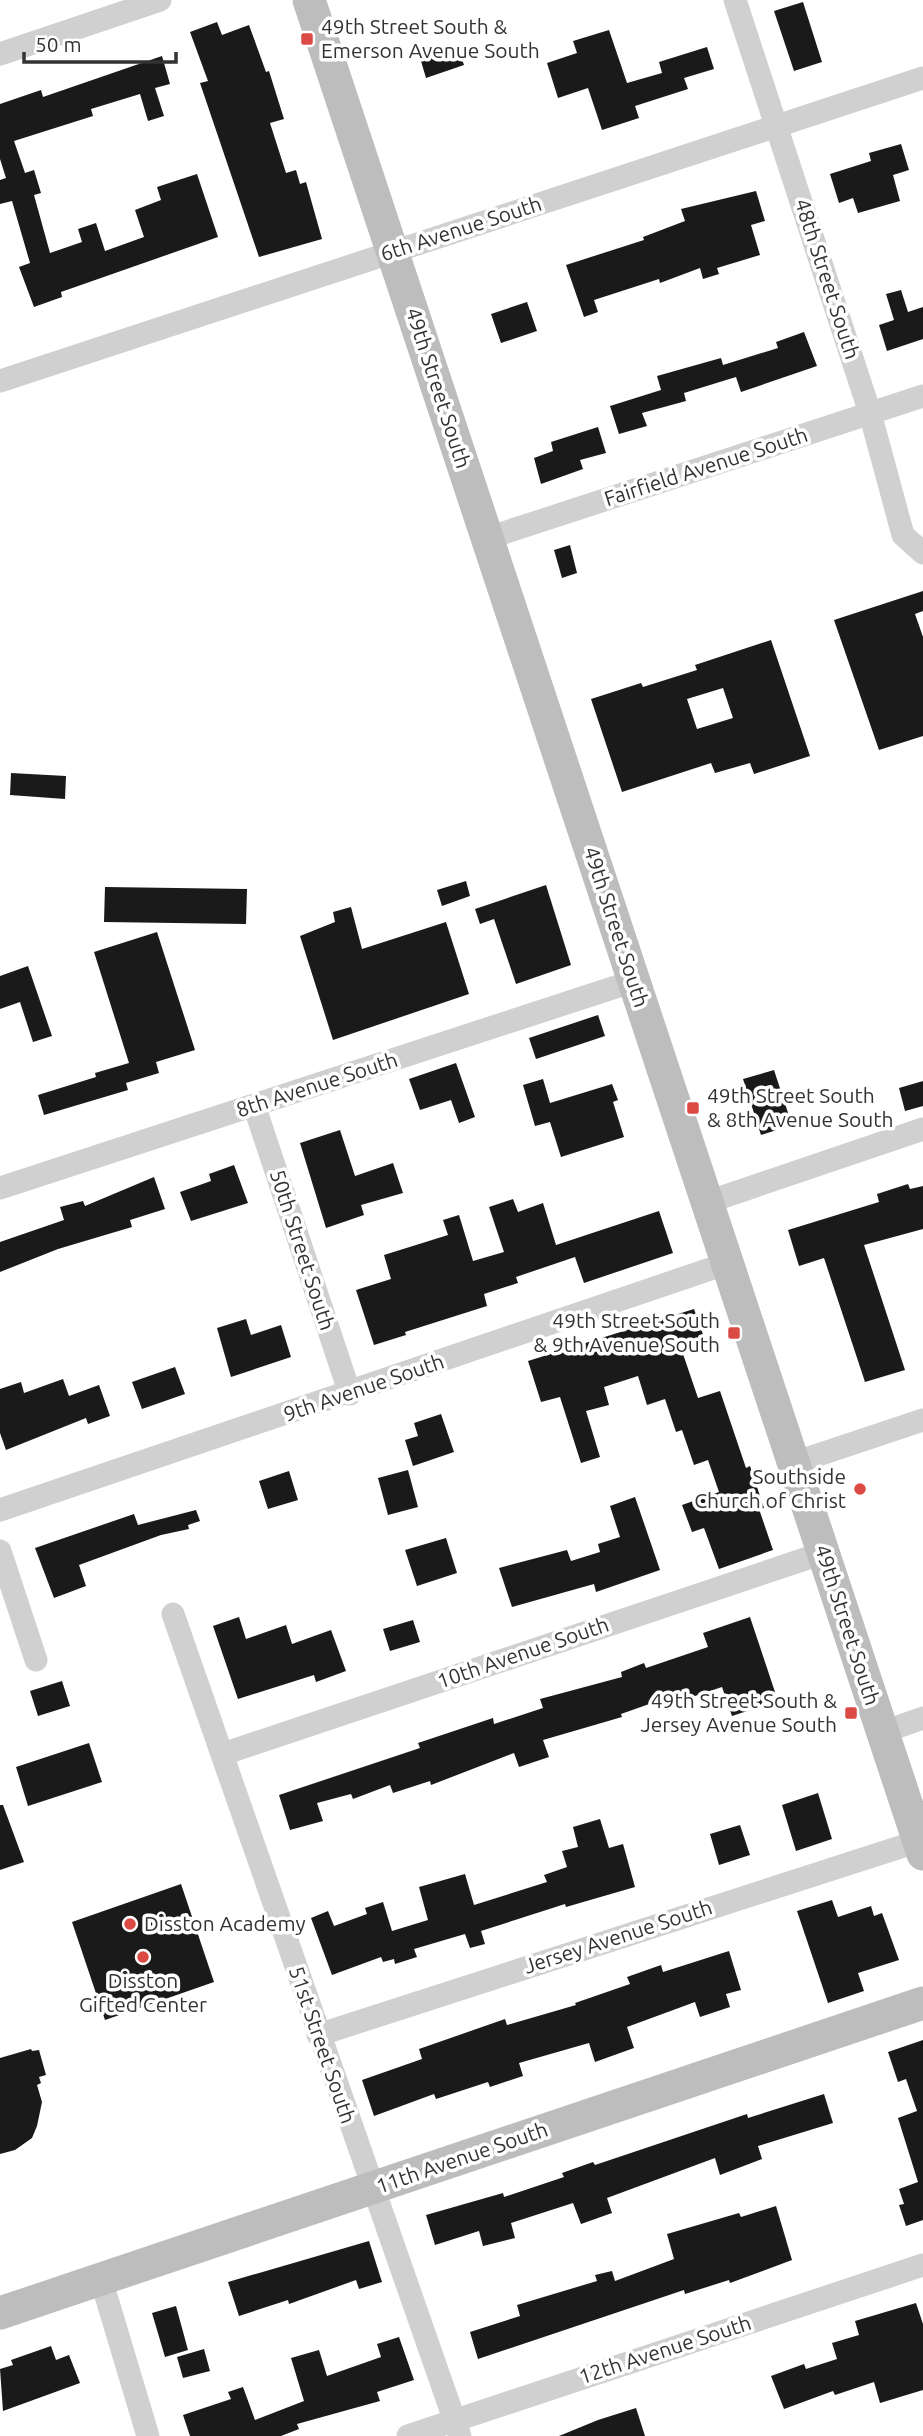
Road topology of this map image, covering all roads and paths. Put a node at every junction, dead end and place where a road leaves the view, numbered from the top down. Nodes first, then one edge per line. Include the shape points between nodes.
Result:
1 (160, 0) edge
2 (309, 0) edge
3 (734, 0) edge
4 (0, 54) edge
5 (923, 78) edge
6 (777, 126) junction
7 (393, 252) junction
8 (2, 373) edge
9 (923, 396) edge
10 (870, 413) junction
11 (488, 538) junction
12 (923, 553) edge
13 (634, 981) junction
14 (254, 1105) junction
15 (923, 1129) edge
16 (0, 1188) edge
17 (708, 1202) junction
18 (728, 1263) junction
19 (350, 1394) junction
20 (923, 1420) edge
21 (794, 1463) junction
22 (0, 1510) edge
23 (0, 1551) edge
24 (823, 1553) junction
25 (173, 1614) dead end
26 (36, 1660) dead end
27 (923, 1718) edge
28 (883, 1732) junction
29 (223, 1754) junction
30 (921, 1847) edge
31 (923, 2003) edge
32 (318, 2035) junction
33 (373, 2188) junction
34 (923, 2265) edge
35 (101, 2279) junction
36 (0, 2313) edge
37 (457, 2428) edge
38 (148, 2436) edge
39 (408, 2436) edge

1 - 4 street
2 - 7 main road, 49th Street South
3 - 6 street, 48th Street South
5 - 6 street, 6th Avenue South
6 - 7 street, 6th Avenue South
6 - 10 street, 48th Street South
7 - 8 street, 6th Avenue South
7 - 11 main road, 49th Street South
9 - 10 street, Fairfield Avenue South
10 - 11 street, Fairfield Avenue South
10 - 12 street, 48th Street South via 903,535
11 - 13 main road, 49th Street South
13 - 14 street, 8th Avenue South
13 - 17 main road, 49th Street South
14 - 16 street, 8th Avenue South
14 - 19 street, 50th Street South
15 - 17 street
17 - 18 main road, 49th Street South
18 - 19 street, 9th Avenue South
18 - 21 main road, 49th Street South
19 - 22 street, 9th Avenue South
20 - 21 street
21 - 24 main road, 49th Street South
23 - 26 street
24 - 28 main road, 49th Street South
24 - 29 street, 10th Avenue South
25 - 29 street, 51st Street South
27 - 28 street
28 - 30 main road, 49th Street South
29 - 32 street, 51st Street South
30 - 32 street, Jersey Avenue South
31 - 33 main road, 11th Avenue South
32 - 33 street, 51st Street South
33 - 35 main road, 11th Avenue South
33 - 37 street, 51st Street South
34 - 37 street, 12th Avenue South
35 - 36 main road, 11th Avenue South
35 - 38 street
37 - 39 street, 12th Avenue South

